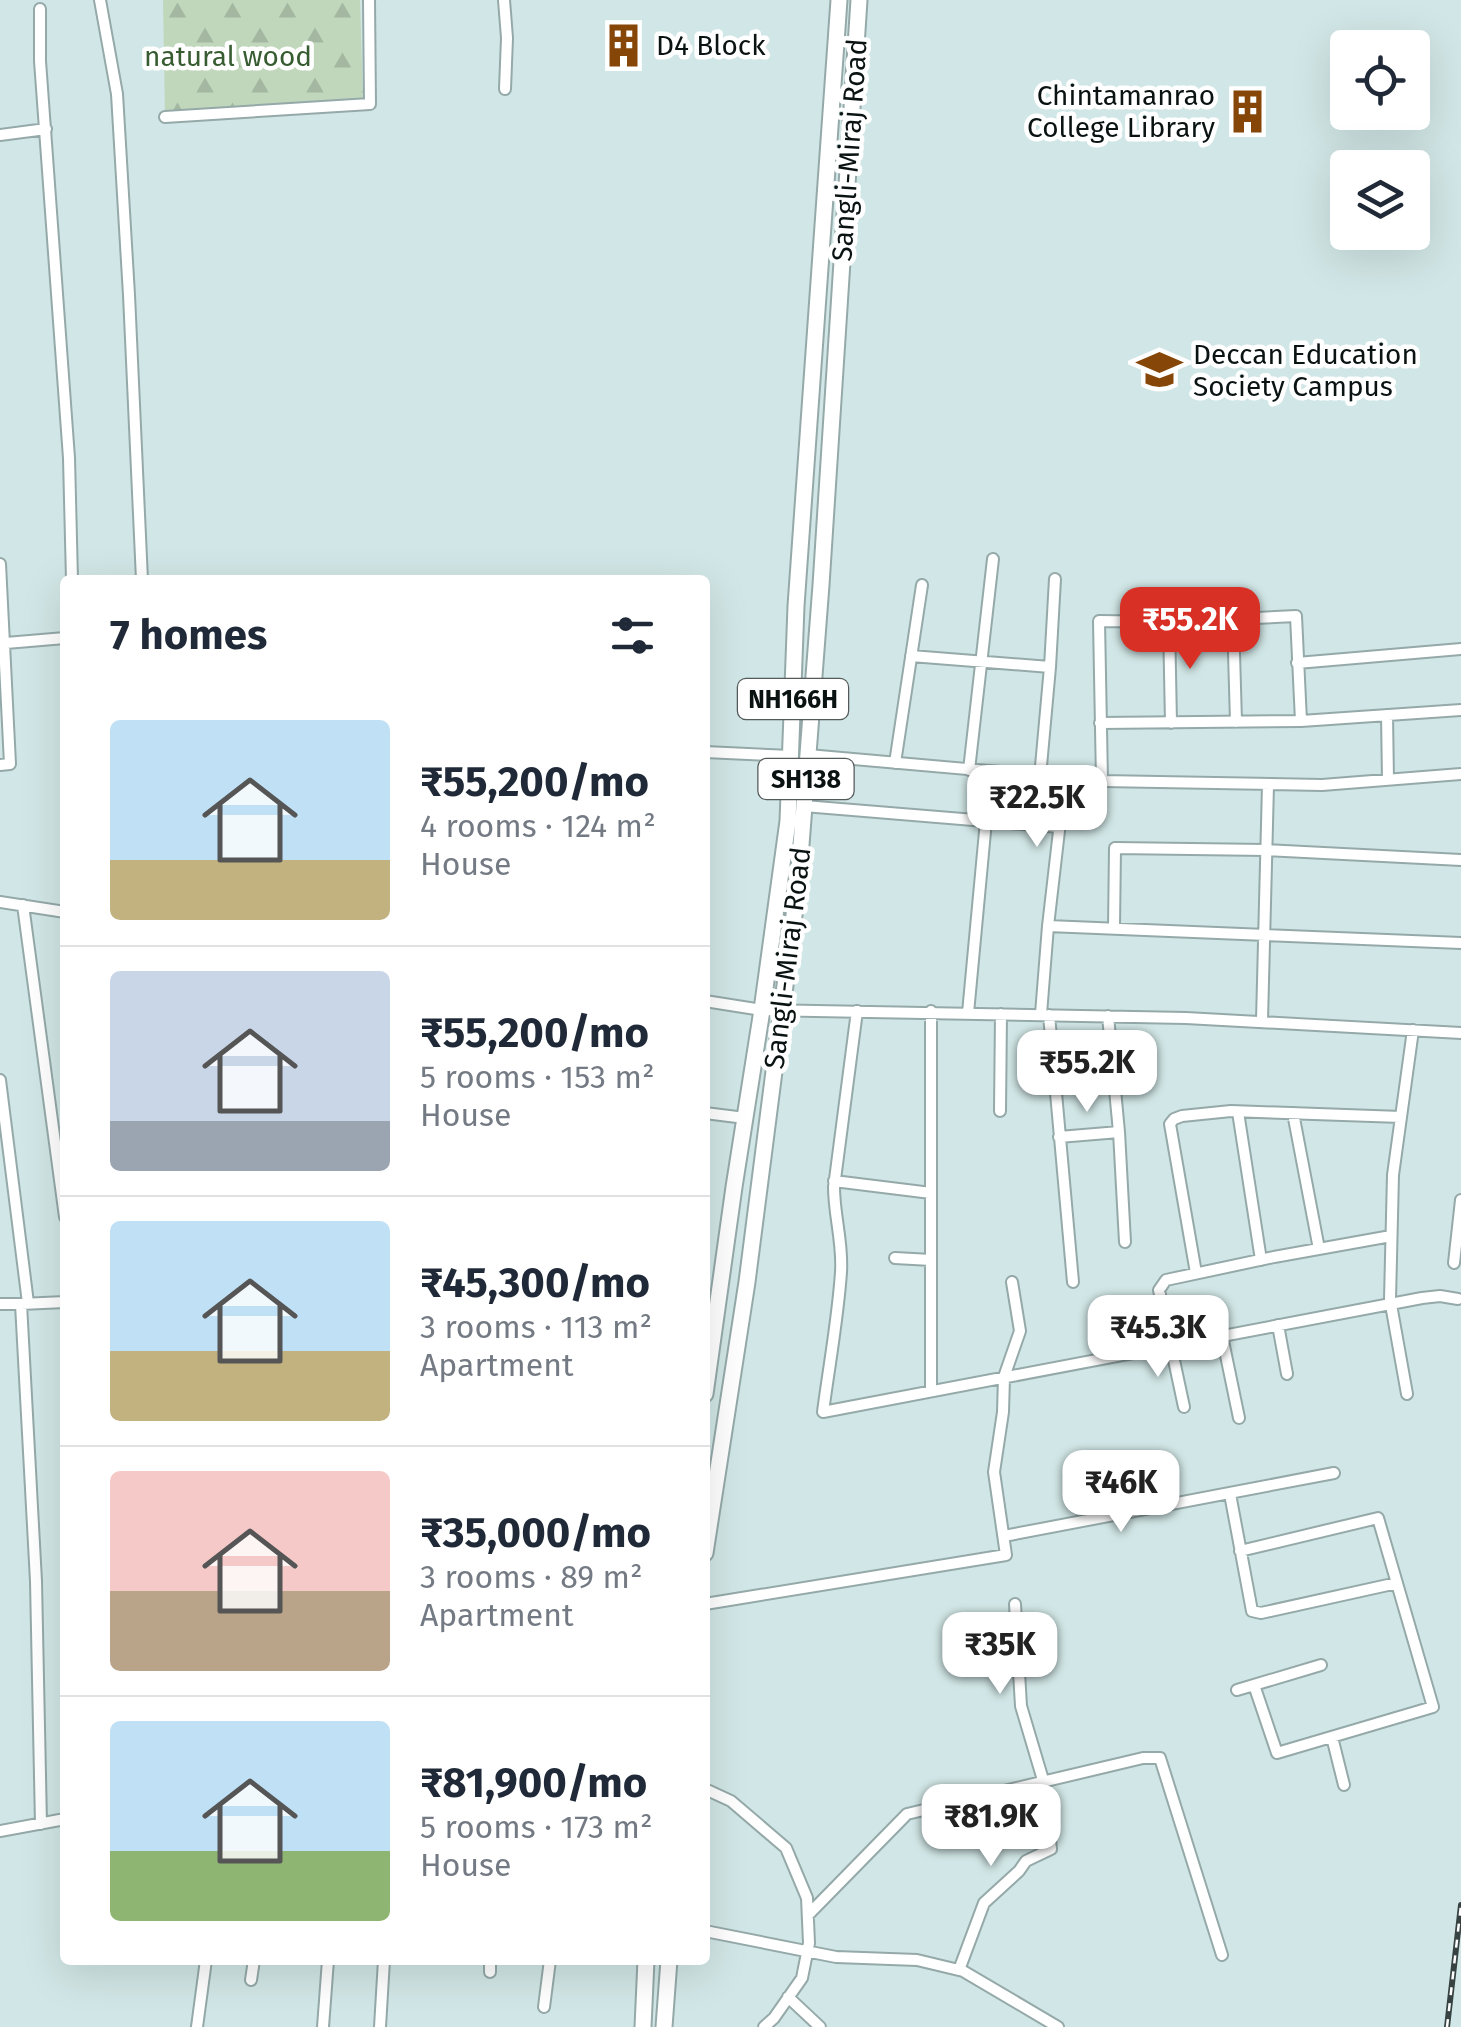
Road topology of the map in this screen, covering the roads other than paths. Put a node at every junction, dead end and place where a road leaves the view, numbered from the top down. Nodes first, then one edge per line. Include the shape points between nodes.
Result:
1 (100, 0) edge
2 (369, 0) edge
3 (504, 0) edge
4 (839, 0) edge
5 (859, 0) edge
6 (40, 8) dead end
7 (504, 89) dead end
8 (164, 117) dead end
9 (46, 130) junction
10 (0, 135) edge
11 (993, 559) dead end
12 (0, 564) edge
13 (72, 575) edge
14 (142, 575) edge
15 (1055, 580) dead end
16 (922, 586) dead end
17 (1233, 618) junction
18 (1169, 622) junction
19 (60, 638) edge
20 (6, 642) junction
21 (1461, 648) edge
22 (911, 656) junction
23 (982, 661) junction
24 (1297, 662) junction
25 (1050, 667) junction
26 (1461, 710) edge
27 (1387, 715) junction
28 (1300, 720) junction
29 (1100, 722) junction
30 (1236, 722) junction
31 (1171, 723) junction
32 (710, 752) edge
33 (808, 755) junction
34 (791, 756) junction
35 (894, 763) junction
36 (0, 765) edge
37 (969, 770) junction
38 (1461, 774) edge
39 (1040, 776) junction
40 (1065, 779) junction
41 (1388, 780) junction
42 (1102, 781) junction
43 (1268, 786) junction
44 (804, 806) junction
45 (986, 821) junction
46 (1059, 827) junction
47 (1266, 850) junction
48 (1461, 860) edge
49 (0, 902) edge
50 (23, 906) junction
51 (60, 911) edge
52 (1048, 926) junction
53 (1114, 928) junction
54 (1264, 934) junction
55 (1461, 942) edge
56 (710, 1002) edge
57 (762, 1010) junction
58 (782, 1010) junction
59 (857, 1011) junction
60 (932, 1012) junction
61 (968, 1013) junction
62 (1000, 1014) junction
63 (1045, 1015) junction
64 (1108, 1016) junction
65 (1262, 1021) junction
66 (1413, 1030) junction
67 (1461, 1033) edge
68 (0, 1080) edge
69 (1000, 1111) dead end
70 (1238, 1112) junction
71 (710, 1114) edge
72 (1293, 1114) junction
73 (1401, 1117) junction
74 (745, 1118) junction
75 (1119, 1132) junction
76 (1060, 1138) junction
77 (60, 1179) edge
78 (834, 1181) junction
79 (931, 1193) junction
80 (1461, 1200) edge
81 (1392, 1236) junction
82 (1125, 1242) dead end
83 (1320, 1249) junction
84 (895, 1258) dead end
85 (931, 1260) junction
86 (1260, 1260) junction
87 (1454, 1263) dead end
88 (1196, 1274) junction
89 (1012, 1282) dead end
90 (1072, 1282) dead end
91 (1458, 1299) dead end
92 (60, 1302) edge
93 (0, 1304) edge
94 (24, 1304) junction
95 (1391, 1304) junction
96 (1278, 1325) junction
97 (1222, 1336) junction
98 (1170, 1345) junction
99 (710, 1360) edge
100 (1287, 1374) dead end
101 (1004, 1377) junction
102 (931, 1390) junction
103 (1407, 1394) dead end
104 (1184, 1407) dead end
105 (1239, 1418) dead end
106 (1334, 1473) dead end
107 (1230, 1494) junction
108 (710, 1521) edge
109 (1004, 1536) junction
110 (1240, 1551) junction
111 (1397, 1583) junction
112 (710, 1603) edge
113 (1015, 1604) dead end
114 (1322, 1664) dead end
115 (1254, 1685) junction
116 (1237, 1690) dead end
117 (1332, 1737) junction
118 (1042, 1780) junction
119 (1344, 1785) dead end
120 (710, 1791) edge
121 (60, 1820) edge
122 (40, 1824) junction
123 (0, 1831) edge
124 (808, 1916) junction
125 (710, 1932) edge
126 (807, 1952) junction
127 (1222, 1955) dead end
128 (205, 1965) edge
129 (253, 1965) edge
130 (328, 1965) edge
131 (384, 1965) edge
132 (549, 1965) edge
133 (646, 1965) edge
134 (669, 1965) edge
135 (959, 1970) junction
136 (251, 1980) dead end
137 (788, 1997) junction
138 (544, 2007) dead end
139 (197, 2027) edge
140 (323, 2027) edge
141 (380, 2027) edge
142 (644, 2027) edge
143 (664, 2027) edge
144 (764, 2027) edge
145 (820, 2027) edge
146 (1058, 2027) edge

1 - 14 street via 117,94
2 - 8 street via 370,104
3 - 7 street
4 - 34 highway, Sangli-Miraj Road / NH166H
5 - 33 highway, Sangli-Miraj Road / SH138
6 - 9 street
9 - 10 street
9 - 13 street
11 - 23 street
12 - 20 street
15 - 25 street
16 - 22 street
17 - 18 street
17 - 24 street via 1296,616
17 - 30 street
18 - 29 street via 1099,621
18 - 31 street
19 - 20 street
20 - 36 street via 10,764
21 - 24 street
22 - 23 street
22 - 35 street
23 - 25 street
23 - 37 street
24 - 28 street
25 - 39 street
26 - 27 street
27 - 28 street
27 - 41 street
28 - 30 street
29 - 31 street
29 - 42 street
30 - 31 street
32 - 34 street
33 - 35 street
33 - 44 highway, Sangli-Miraj Road / SH138
34 - 57 highway, Sangli-Miraj Road / NH166H
35 - 37 street
37 - 39 street
38 - 41 street
39 - 40 street
40 - 42 street
40 - 46 street
41 - 43 street
42 - 43 street
43 - 47 street
44 - 45 street
44 - 58 highway, Sangli-Miraj Road / SH138
45 - 46 street
45 - 61 street
46 - 52 street
47 - 48 street
47 - 53 street via 1115,848
47 - 54 street
49 - 50 street
50 - 51 street
50 - 77 street
52 - 53 street
52 - 63 street
53 - 54 street
54 - 55 street
54 - 65 street
56 - 57 street
57 - 58 street
57 - 74 highway, Sangli-Miraj Road / NH166H
58 - 59 street
58 - 108 highway, Sangli-Miraj Road / SH138
59 - 60 street
59 - 78 street
60 - 61 street
60 - 79 street
61 - 62 street
62 - 63 street
62 - 69 street
63 - 64 street
63 - 76 street
64 - 65 street
64 - 75 street
65 - 66 street
66 - 67 street
66 - 73 street
68 - 94 street
70 - 72 street
70 - 86 street
70 - 88 street via 1182,1116 1170,1124
71 - 74 street
72 - 73 street
72 - 83 street
73 - 81 street
74 - 99 highway, Sangli-Miraj Road / NH166H
75 - 76 street
75 - 82 street
76 - 90 street
78 - 79 street
78 - 102 street via 841,1272 823,1412
79 - 85 street
80 - 87 street
81 - 83 street
81 - 95 street
83 - 86 street
84 - 85 street
85 - 102 street
86 - 88 street
88 - 98 street via 1166,1280 1159,1290
89 - 101 street via 1020,1331
91 - 95 street
92 - 94 street
93 - 94 street
94 - 122 street
95 - 96 street
95 - 103 street
96 - 97 street
96 - 100 street
97 - 98 street
97 - 105 street
98 - 101 street
98 - 104 street
101 - 102 street
101 - 109 street via 994,1472
106 - 107 street
107 - 109 street
107 - 110 street
109 - 112 street via 1006,1554
110 - 111 street via 1378,1518
110 - 111 street via 1252,1611 1261,1613
111 - 117 street via 1432,1707
113 - 118 street via 1021,1706
114 - 115 street
115 - 116 street
115 - 117 street via 1277,1753
117 - 119 street
118 - 124 street via 907,1814
118 - 127 street via 1160,1758
118 - 135 street via 1051,1850 1026,1861 984,1903
120 - 124 street via 786,1848
121 - 122 street
122 - 123 street
124 - 126 street
125 - 126 street
126 - 135 street
126 - 137 street via 802,1978
128 - 139 street
129 - 136 street
130 - 140 street
131 - 141 street
132 - 138 street
133 - 142 highway
134 - 143 highway
135 - 146 street
137 - 144 street
137 - 145 street

